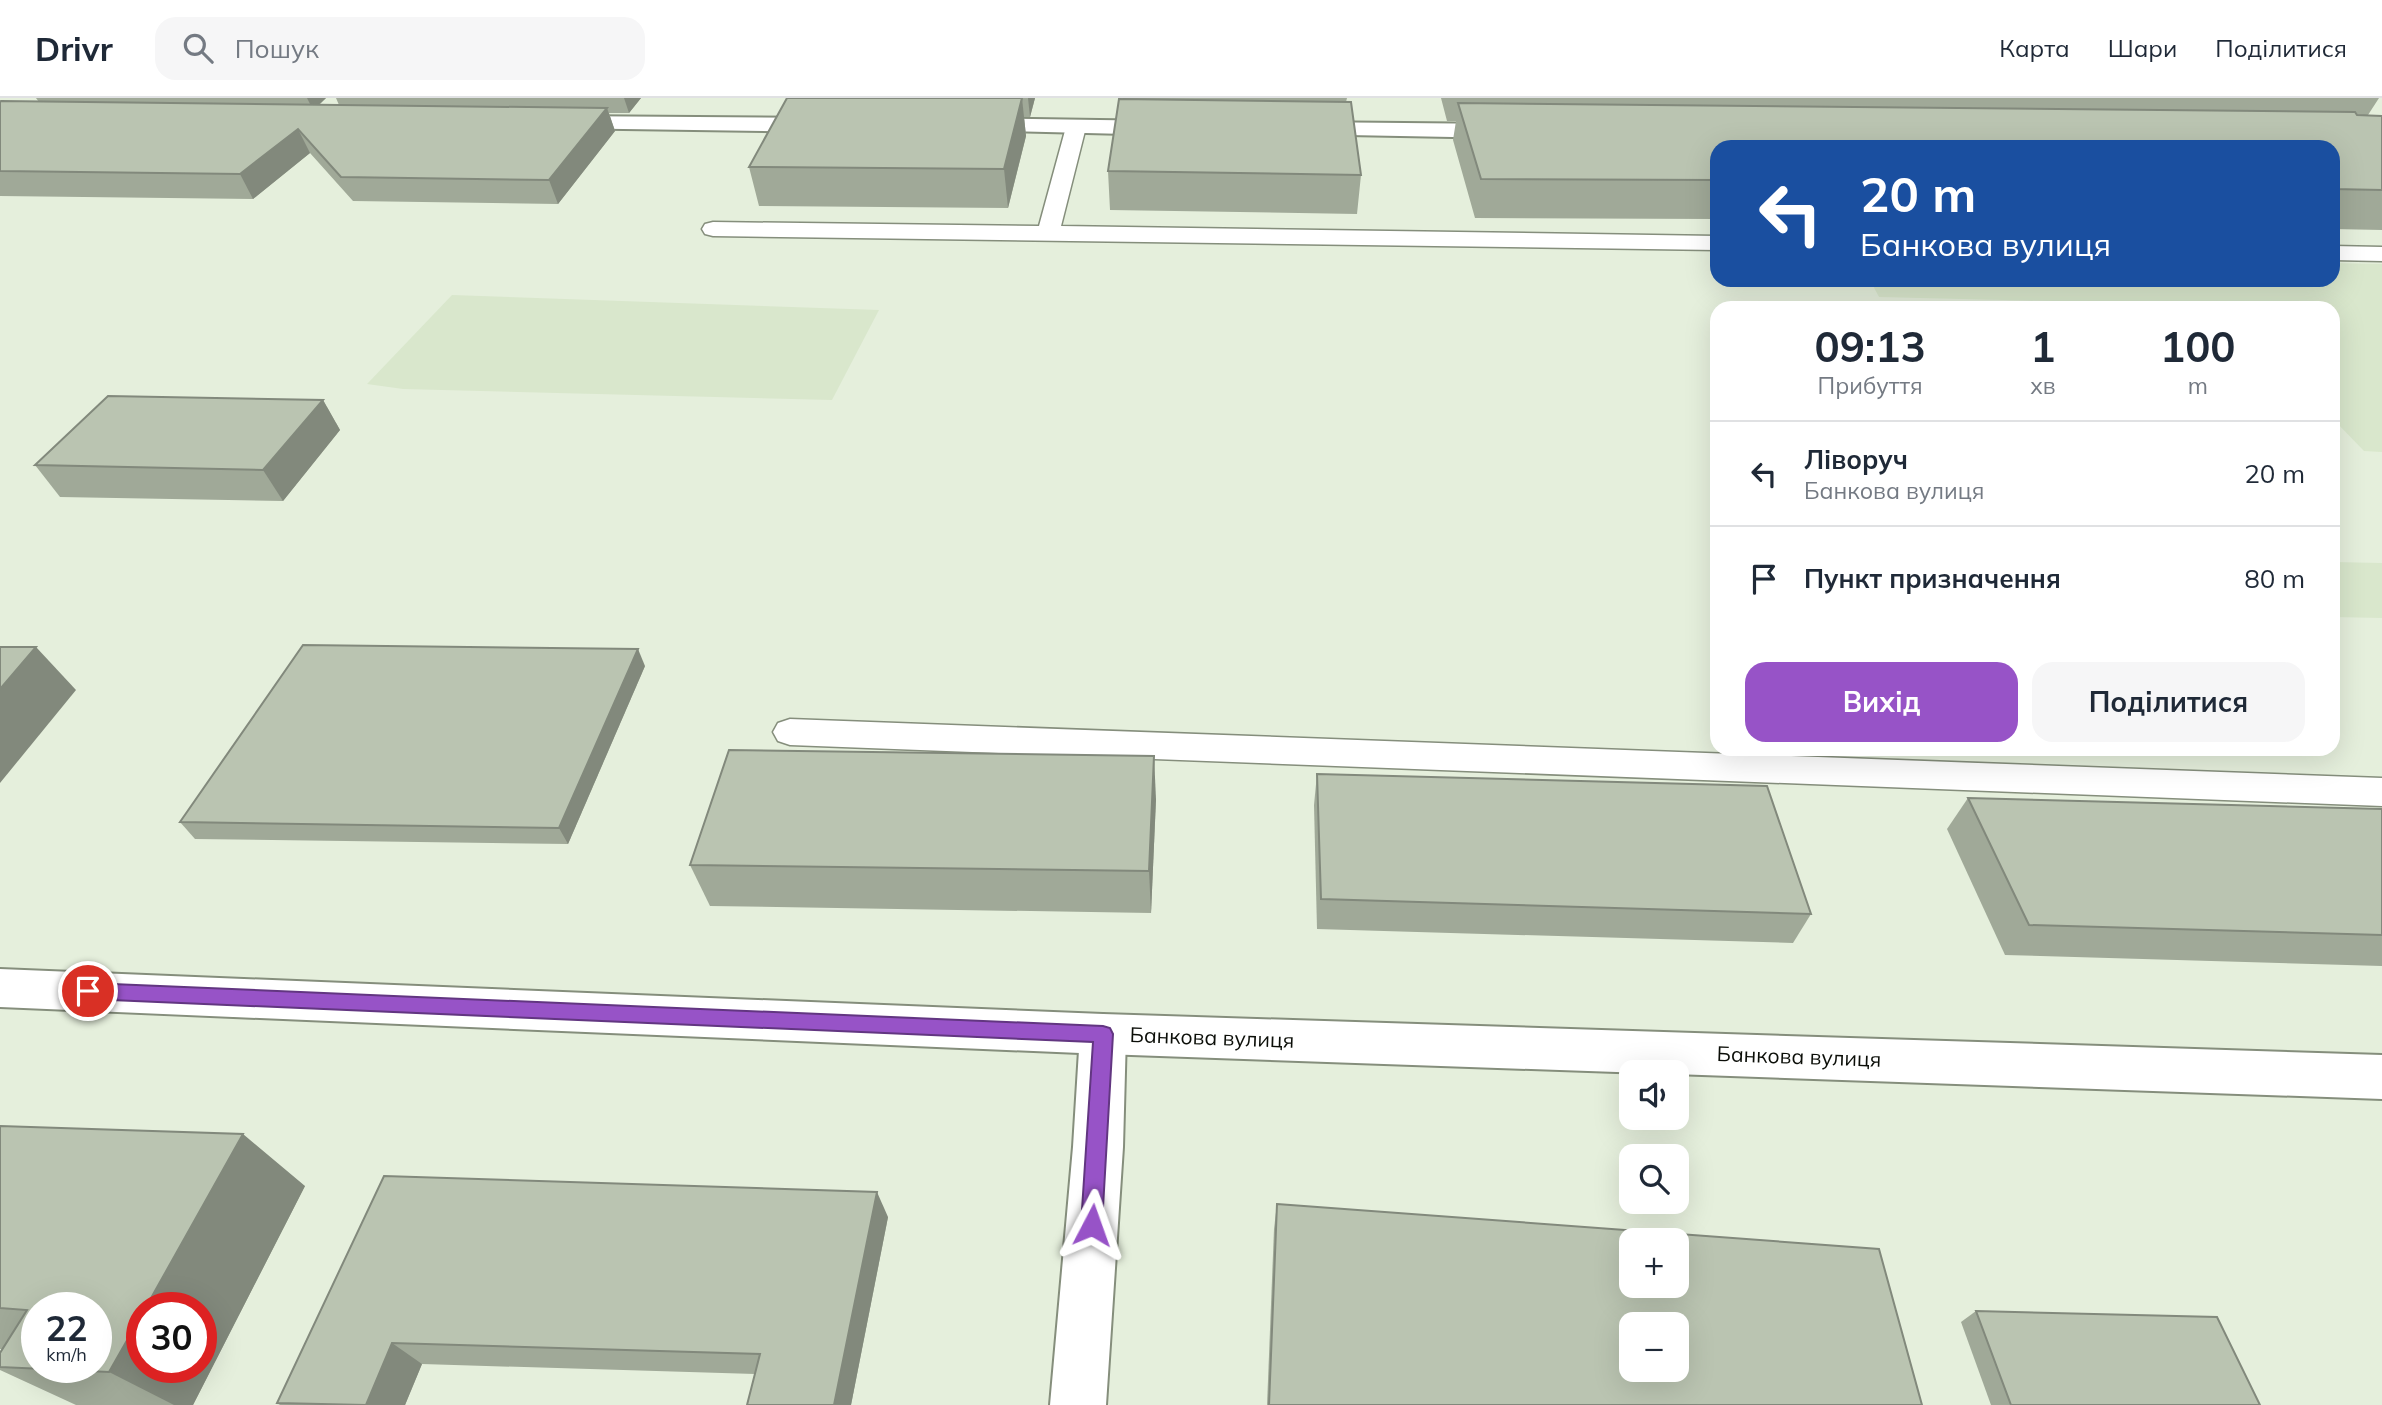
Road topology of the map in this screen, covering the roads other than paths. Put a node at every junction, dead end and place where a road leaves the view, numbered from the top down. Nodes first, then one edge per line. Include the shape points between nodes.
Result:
1 (963, 119) edge
2 (534, 122) edge
3 (844, 125) edge
4 (1076, 127) junction
5 (1187, 128) edge
6 (1283, 129) edge
7 (1532, 131) edge
8 (713, 229) dead end
9 (1048, 233) junction
10 (1710, 243) edge
11 (2340, 253) edge
12 (2382, 254) edge
13 (790, 732) dead end
14 (2382, 793) edge
15 (0, 988) edge
16 (1103, 1034) junction
17 (2382, 1077) edge
18 (1078, 1405) edge

1 - 4 street
2 - 3 street
4 - 5 street
4 - 9 lane
6 - 7 street
8 - 9 lane
9 - 10 lane
11 - 12 lane
13 - 14 lane
15 - 16 street, Банкова вулиця
16 - 17 street, Банкова вулиця
16 - 18 street

